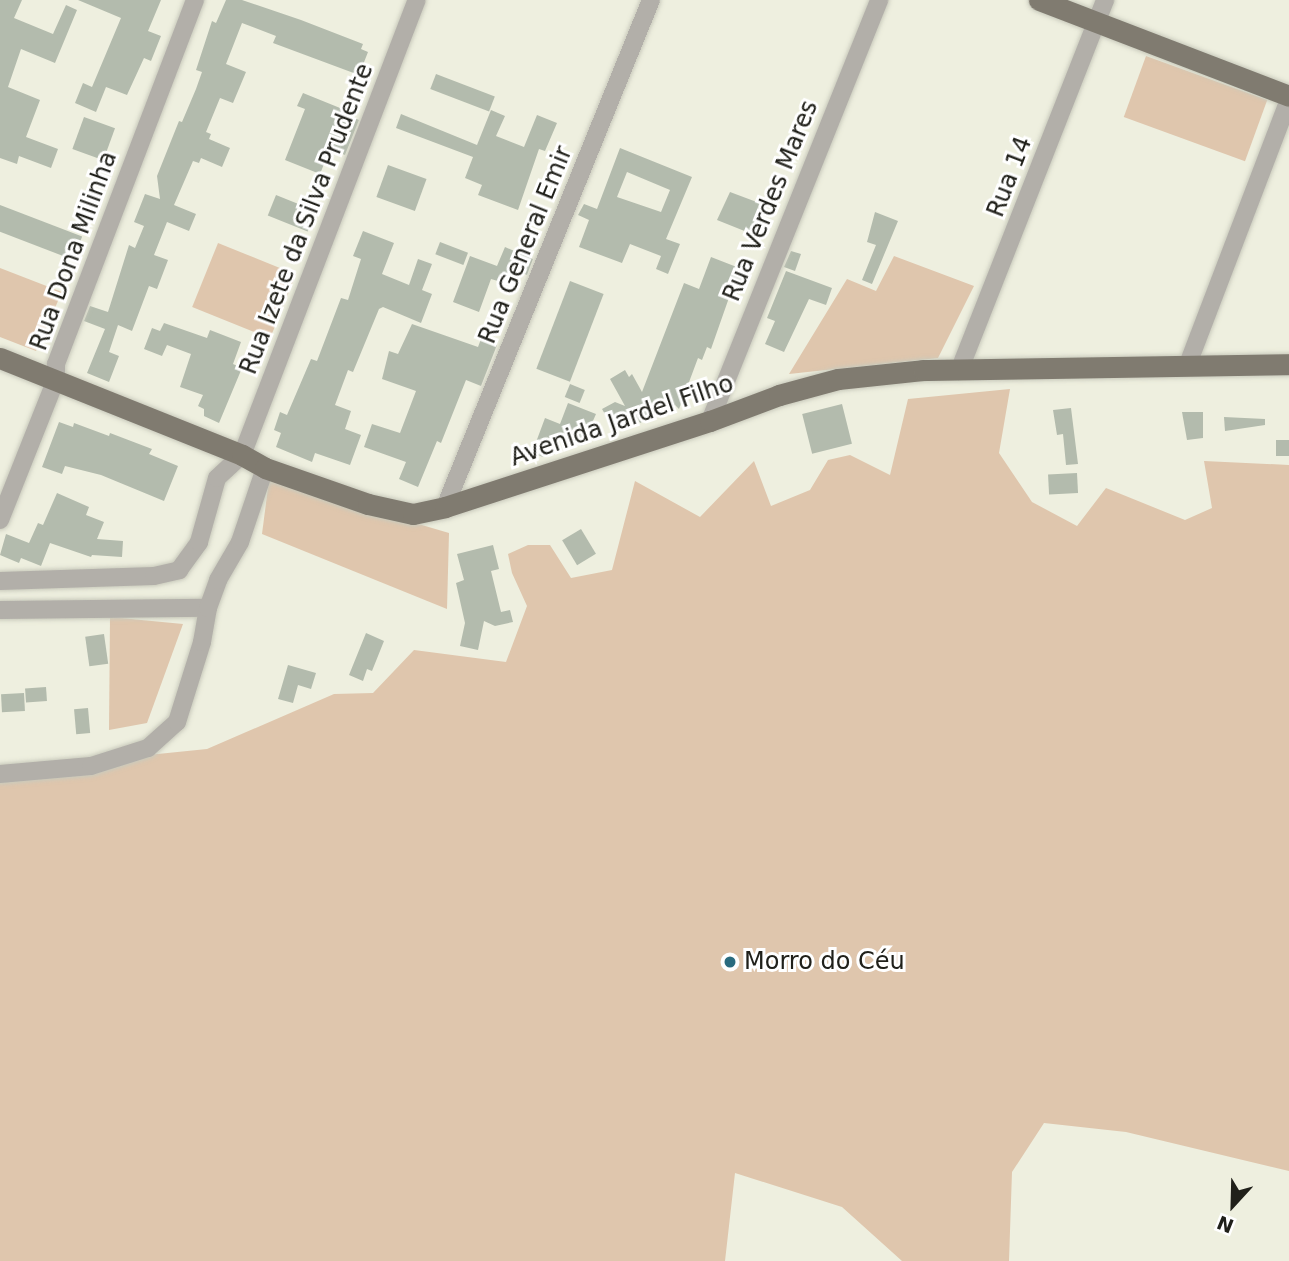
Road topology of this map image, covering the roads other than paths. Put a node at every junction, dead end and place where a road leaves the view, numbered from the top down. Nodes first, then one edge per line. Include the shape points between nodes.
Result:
1 (195, 0) edge
2 (417, 0) edge
3 (651, 0) edge
4 (879, 0) edge
5 (1040, 0) edge
6 (1105, 0) edge
7 (1097, 22) junction
8 (1289, 98) edge
9 (0, 358) edge
10 (1188, 364) junction
11 (1289, 364) edge
12 (959, 371) junction
13 (55, 379) junction
14 (710, 421) junction
15 (242, 455) junction
16 (265, 468) junction
17 (445, 507) junction
18 (0, 520) edge
19 (0, 581) edge
20 (208, 608) junction
21 (0, 610) edge
22 (0, 774) edge

1 - 13 street, Rua Dona Milinha via 56,364
2 - 15 street, Rua Izete da Silva Prudente
3 - 17 street, Rua General Emir
4 - 14 street, Rua Verdes Mares
5 - 7 main road
6 - 7 street, Rua 14
7 - 8 main road
7 - 12 street, Rua 14
8 - 10 street
9 - 13 main road, Avenida Jardel Filho
10 - 11 main road, Avenida Jardel Filho
10 - 12 main road, Avenida Jardel Filho
12 - 14 main road, Avenida Jardel Filho via 838,379
13 - 15 main road, Avenida Jardel Filho
13 - 18 street, Rua Dona Milinha
14 - 17 main road, Avenida Jardel Filho
15 - 16 main road, Avenida Jardel Filho
15 - 19 street via 218,478 199,542 179,570 154,576
16 - 17 main road, Avenida Jardel Filho via 394,511 413,514
16 - 20 street via 240,542
20 - 21 street
20 - 22 street via 177,722 148,748 90,766

